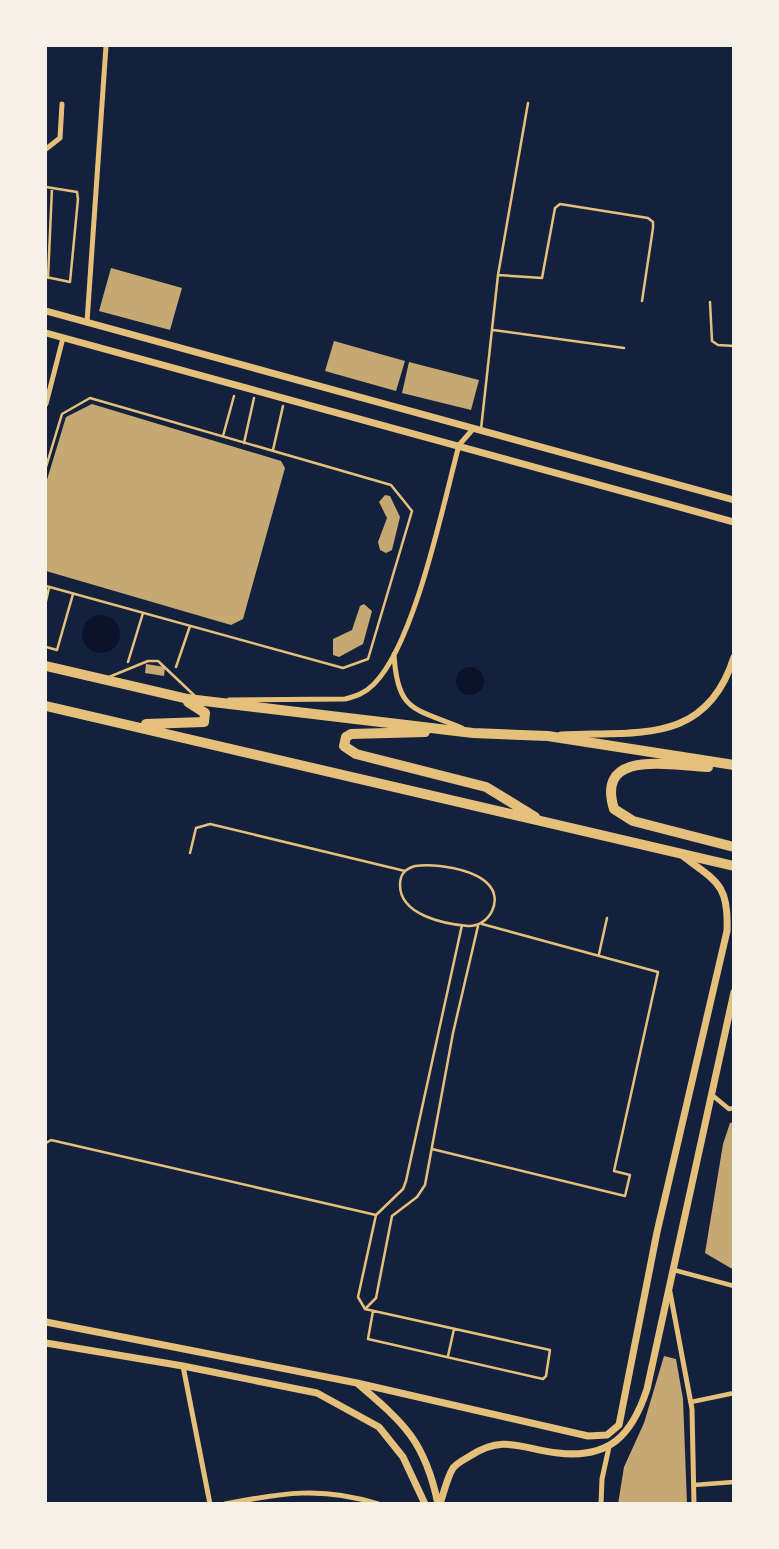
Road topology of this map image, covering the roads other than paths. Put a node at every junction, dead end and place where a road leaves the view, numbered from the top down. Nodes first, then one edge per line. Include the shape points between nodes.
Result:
1 (106, 46) edge
2 (528, 103) dead end
3 (62, 104) dead end
4 (46, 149) edge
5 (46, 187) edge
6 (52, 188) junction
7 (498, 275) junction
8 (47, 278) edge
9 (642, 301) dead end
10 (710, 302) dead end
11 (46, 311) edge
12 (87, 322) junction
13 (493, 330) junction
14 (46, 334) edge
15 (63, 338) junction
16 (733, 346) edge
17 (624, 348) dead end
18 (46, 404) edge
19 (477, 429) junction
20 (459, 445) junction
21 (733, 500) edge
22 (733, 522) edge
23 (394, 654) junction
24 (733, 657) edge
25 (46, 666) edge
26 (96, 679) junction
27 (175, 696) junction
28 (198, 700) junction
29 (211, 700) junction
30 (46, 706) edge
31 (103, 719) junction
32 (450, 730) junction
33 (473, 733) junction
34 (548, 736) junction
35 (733, 766) edge
36 (544, 822) junction
37 (733, 847) edge
38 (190, 853) dead end
39 (680, 854) junction
40 (733, 866) edge
41 (405, 871) junction
42 (607, 918) dead end
43 (462, 925) junction
44 (480, 925) junction
45 (599, 954) junction
46 (733, 992) edge
47 (710, 1093) junction
48 (733, 1108) edge
49 (46, 1143) edge
50 (432, 1149) junction
51 (376, 1215) junction
52 (672, 1269) junction
53 (669, 1284) junction
54 (733, 1286) edge
55 (365, 1308) junction
56 (373, 1311) junction
57 (46, 1322) edge
58 (454, 1329) junction
59 (46, 1343) edge
60 (448, 1357) junction
61 (183, 1366) junction
62 (357, 1383) junction
63 (733, 1393) edge
64 (691, 1402) junction
65 (609, 1447) junction
66 (733, 1482) edge
67 (694, 1485) junction
68 (346, 1494) junction
69 (210, 1503) edge
70 (225, 1503) edge
71 (346, 1503) edge
72 (378, 1503) edge
73 (425, 1503) edge
74 (439, 1503) edge
75 (601, 1503) edge
76 (694, 1503) edge

1 - 12 street
2 - 7 lane
3 - 4 street via 60,138
5 - 6 lane
6 - 8 lane
6 - 8 lane via 78,192 78,199 73,276 70,282
7 - 9 lane via 542,278 555,208 560,204 621,213 653,222
7 - 13 lane
10 - 16 lane via 712,341
11 - 12 street
12 - 19 street
13 - 17 lane
13 - 19 lane
14 - 15 street
15 - 18 street
15 - 20 street
19 - 20 street
19 - 21 street
20 - 22 street
20 - 23 street via 417,595
23 - 29 street via 363,694 345,699
23 - 33 street via 402,698
24 - 34 street via 716,697 698,715 675,727
25 - 26 highway
26 - 27 highway
26 - 28 lane via 158,661
27 - 28 highway
27 - 31 highway via 198,706 205,713 204,722 142,724
28 - 29 highway
29 - 32 highway
30 - 31 highway
31 - 36 highway
32 - 33 highway
32 - 36 highway via 351,734 344,746 356,754 486,787
33 - 34 highway
34 - 35 highway
35 - 37 highway via 636,764 612,780 611,797 614,809 634,821
36 - 39 highway
38 - 41 lane via 196,828 210,824
39 - 40 highway
39 - 62 street via 723,890 727,931 657,1232 619,1425 607,1435 588,1436
41 - 43 lane via 400,889 406,906
41 - 44 lane via 424,865 480,878 490,885 494,895 490,915
42 - 45 lane
43 - 44 lane
43 - 51 lane via 406,1181
44 - 45 lane
44 - 50 lane via 450,1047
45 - 50 lane via 656,969 659,975 614,1171 630,1175 625,1196
46 - 47 street
47 - 48 street via 729,1110
47 - 52 street
49 - 51 lane via 51,1140 112,1153
50 - 55 lane via 425,1185 389,1222 376,1298
51 - 55 lane via 358,1297
52 - 53 street
52 - 54 street
53 - 64 street
53 - 65 street via 638,1418 625,1436
55 - 56 lane
56 - 58 lane
56 - 60 lane via 368,1339
57 - 62 street
58 - 60 lane
58 - 60 lane via 550,1350 547,1376
59 - 61 street
61 - 69 street
61 - 73 street via 317,1393 351,1411 379,1427 404,1457
62 - 74 street via 416,1439
63 - 64 street
64 - 67 street
65 - 74 street via 559,1454 508,1442 482,1448 454,1466
65 - 75 street
66 - 67 street
67 - 76 street
68 - 70 street via 295,1491
68 - 71 street
68 - 72 street

